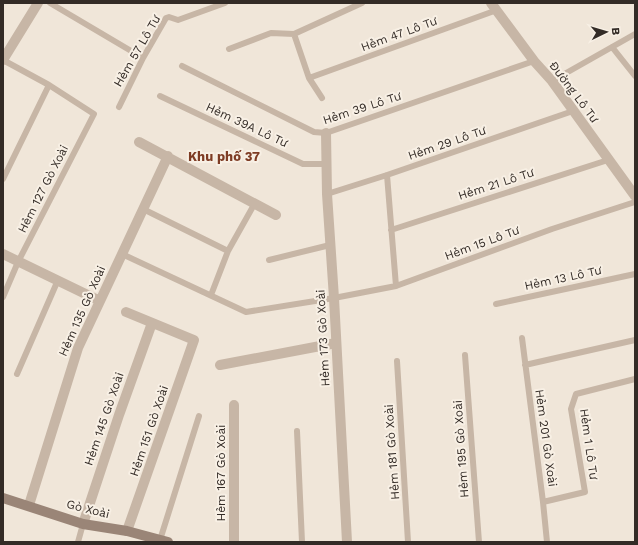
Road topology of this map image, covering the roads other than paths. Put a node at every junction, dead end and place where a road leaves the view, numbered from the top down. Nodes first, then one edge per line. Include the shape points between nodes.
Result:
1 (38, 3) edge
2 (50, 3) edge
3 (225, 3) edge
4 (362, 3) edge
5 (494, 7) edge
6 (294, 34) junction
7 (635, 34) edge
8 (612, 47) junction
9 (229, 49) dead end
10 (143, 58) junction
11 (3, 60) edge
12 (534, 61) junction
13 (182, 66) dead end
14 (635, 76) edge
15 (309, 78) junction
16 (552, 81) junction
17 (49, 85) junction
18 (160, 96) dead end
19 (322, 98) dead end
20 (119, 107) dead end
21 (573, 111) junction
22 (326, 133) junction
23 (139, 142) dead end
24 (168, 156) junction
25 (608, 160) junction
26 (326, 164) junction
27 (387, 175) junction
28 (3, 179) edge
29 (327, 194) junction
30 (635, 196) edge
31 (255, 202) junction
32 (635, 202) edge
33 (143, 209) junction
34 (276, 215) dead end
35 (391, 230) junction
36 (330, 245) junction
37 (228, 251) junction
38 (3, 254) edge
39 (122, 254) junction
40 (269, 260) dead end
41 (18, 262) junction
42 (635, 274) edge
43 (58, 280) junction
44 (396, 286) junction
45 (211, 295) junction
46 (3, 297) edge
47 (334, 298) junction
48 (100, 301) junction
49 (496, 304) dead end
50 (126, 312) dead end
51 (152, 323) junction
52 (522, 338) dead end
53 (635, 340) edge
54 (336, 342) junction
55 (465, 355) dead end
56 (397, 361) dead end
57 (220, 365) dead end
58 (525, 365) junction
59 (17, 374) dead end
60 (635, 379) edge
61 (234, 404) dead end
62 (199, 416) dead end
63 (297, 431) dead end
64 (3, 498) edge
65 (544, 502) junction
66 (29, 506) junction
67 (83, 524) junction
68 (127, 531) junction
69 (163, 541) edge
70 (78, 542) edge
71 (234, 542) edge
72 (302, 542) edge
73 (347, 542) edge
74 (408, 542) edge
75 (479, 542) edge
76 (547, 542) edge

1 - 11 street
2 - 10 lane
3 - 10 lane, Hẻm 57 Lô Tư via 178,20 166,18
4 - 6 lane
5 - 12 street, Đường Lô Tư
5 - 15 lane, Hẻm 47 Lô Tư
6 - 9 lane via 271,33
6 - 15 lane
7 - 8 lane
8 - 14 lane
8 - 16 lane
10 - 20 lane, Hẻm 57 Lô Tư
11 - 17 lane
12 - 16 street, Đường Lô Tư
12 - 22 lane, Hẻm 39 Lô Tư
13 - 22 lane, Hẻm 39 Lô Tư via 314,132
15 - 19 lane
16 - 21 street, Đường Lô Tư
17 - 28 lane
17 - 41 lane, Hẻm 127 Gò Xoài via 94,114
18 - 26 lane, Hẻm 39A Lô Tư via 303,164
21 - 25 street, Đường Lô Tư
21 - 27 lane, Hẻm 29 Lô Tư
22 - 26 street, Hẻm 173 Gò Xoài
23 - 24 street
24 - 31 street
24 - 33 street, Hẻm 135 Gò Xoài
25 - 30 street, Đường Lô Tư
25 - 35 lane, Hẻm 21 Lô Tư
26 - 29 street, Hẻm 173 Gò Xoài
27 - 29 lane, Hẻm 29 Lô Tư
27 - 35 lane
29 - 36 street, Hẻm 173 Gò Xoài
31 - 34 street
31 - 37 lane
32 - 44 lane, Hẻm 15 Lô Tư via 552,229
33 - 37 lane
33 - 39 street, Hẻm 135 Gò Xoài
35 - 44 lane
36 - 40 lane
36 - 47 street, Hẻm 173 Gò Xoài
37 - 45 lane
38 - 41 street
39 - 45 lane, Hẻm 15 Lô Tư
39 - 48 street, Hẻm 135 Gò Xoài
41 - 43 street
41 - 46 lane, Hẻm 127 Gò Xoài
42 - 49 lane, Hẻm 13 Lô Tư
43 - 48 street
43 - 59 lane
44 - 47 lane, Hẻm 15 Lô Tư
45 - 47 lane, Hẻm 15 Lô Tư via 246,312
47 - 54 street, Hẻm 173 Gò Xoài
48 - 66 street, Hẻm 135 Gò Xoài via 78,348
50 - 51 street
51 - 67 street, Hẻm 145 Gò Xoài
51 - 68 street, Hẻm 151 Gò Xoài via 194,340
52 - 58 lane, Hẻm 201 Gò Xoài
53 - 58 lane
54 - 57 street
54 - 73 street, Hẻm 173 Gò Xoài
55 - 75 lane, Hẻm 195 Gò Xoài
56 - 74 lane, Hẻm 181 Gò Xoài
58 - 65 lane, Hẻm 201 Gò Xoài
60 - 65 lane, Hẻm 1 Lô Tư via 576,394 571,409 585,492
61 - 71 street, Hẻm 167 Gò Xoài
62 - 69 lane
63 - 72 lane
64 - 66 street, Gò Xoài
65 - 76 lane, Hẻm 201 Gò Xoài
66 - 67 street, Gò Xoài
67 - 68 street, Gò Xoài
67 - 70 lane
68 - 69 street, Gò Xoài

